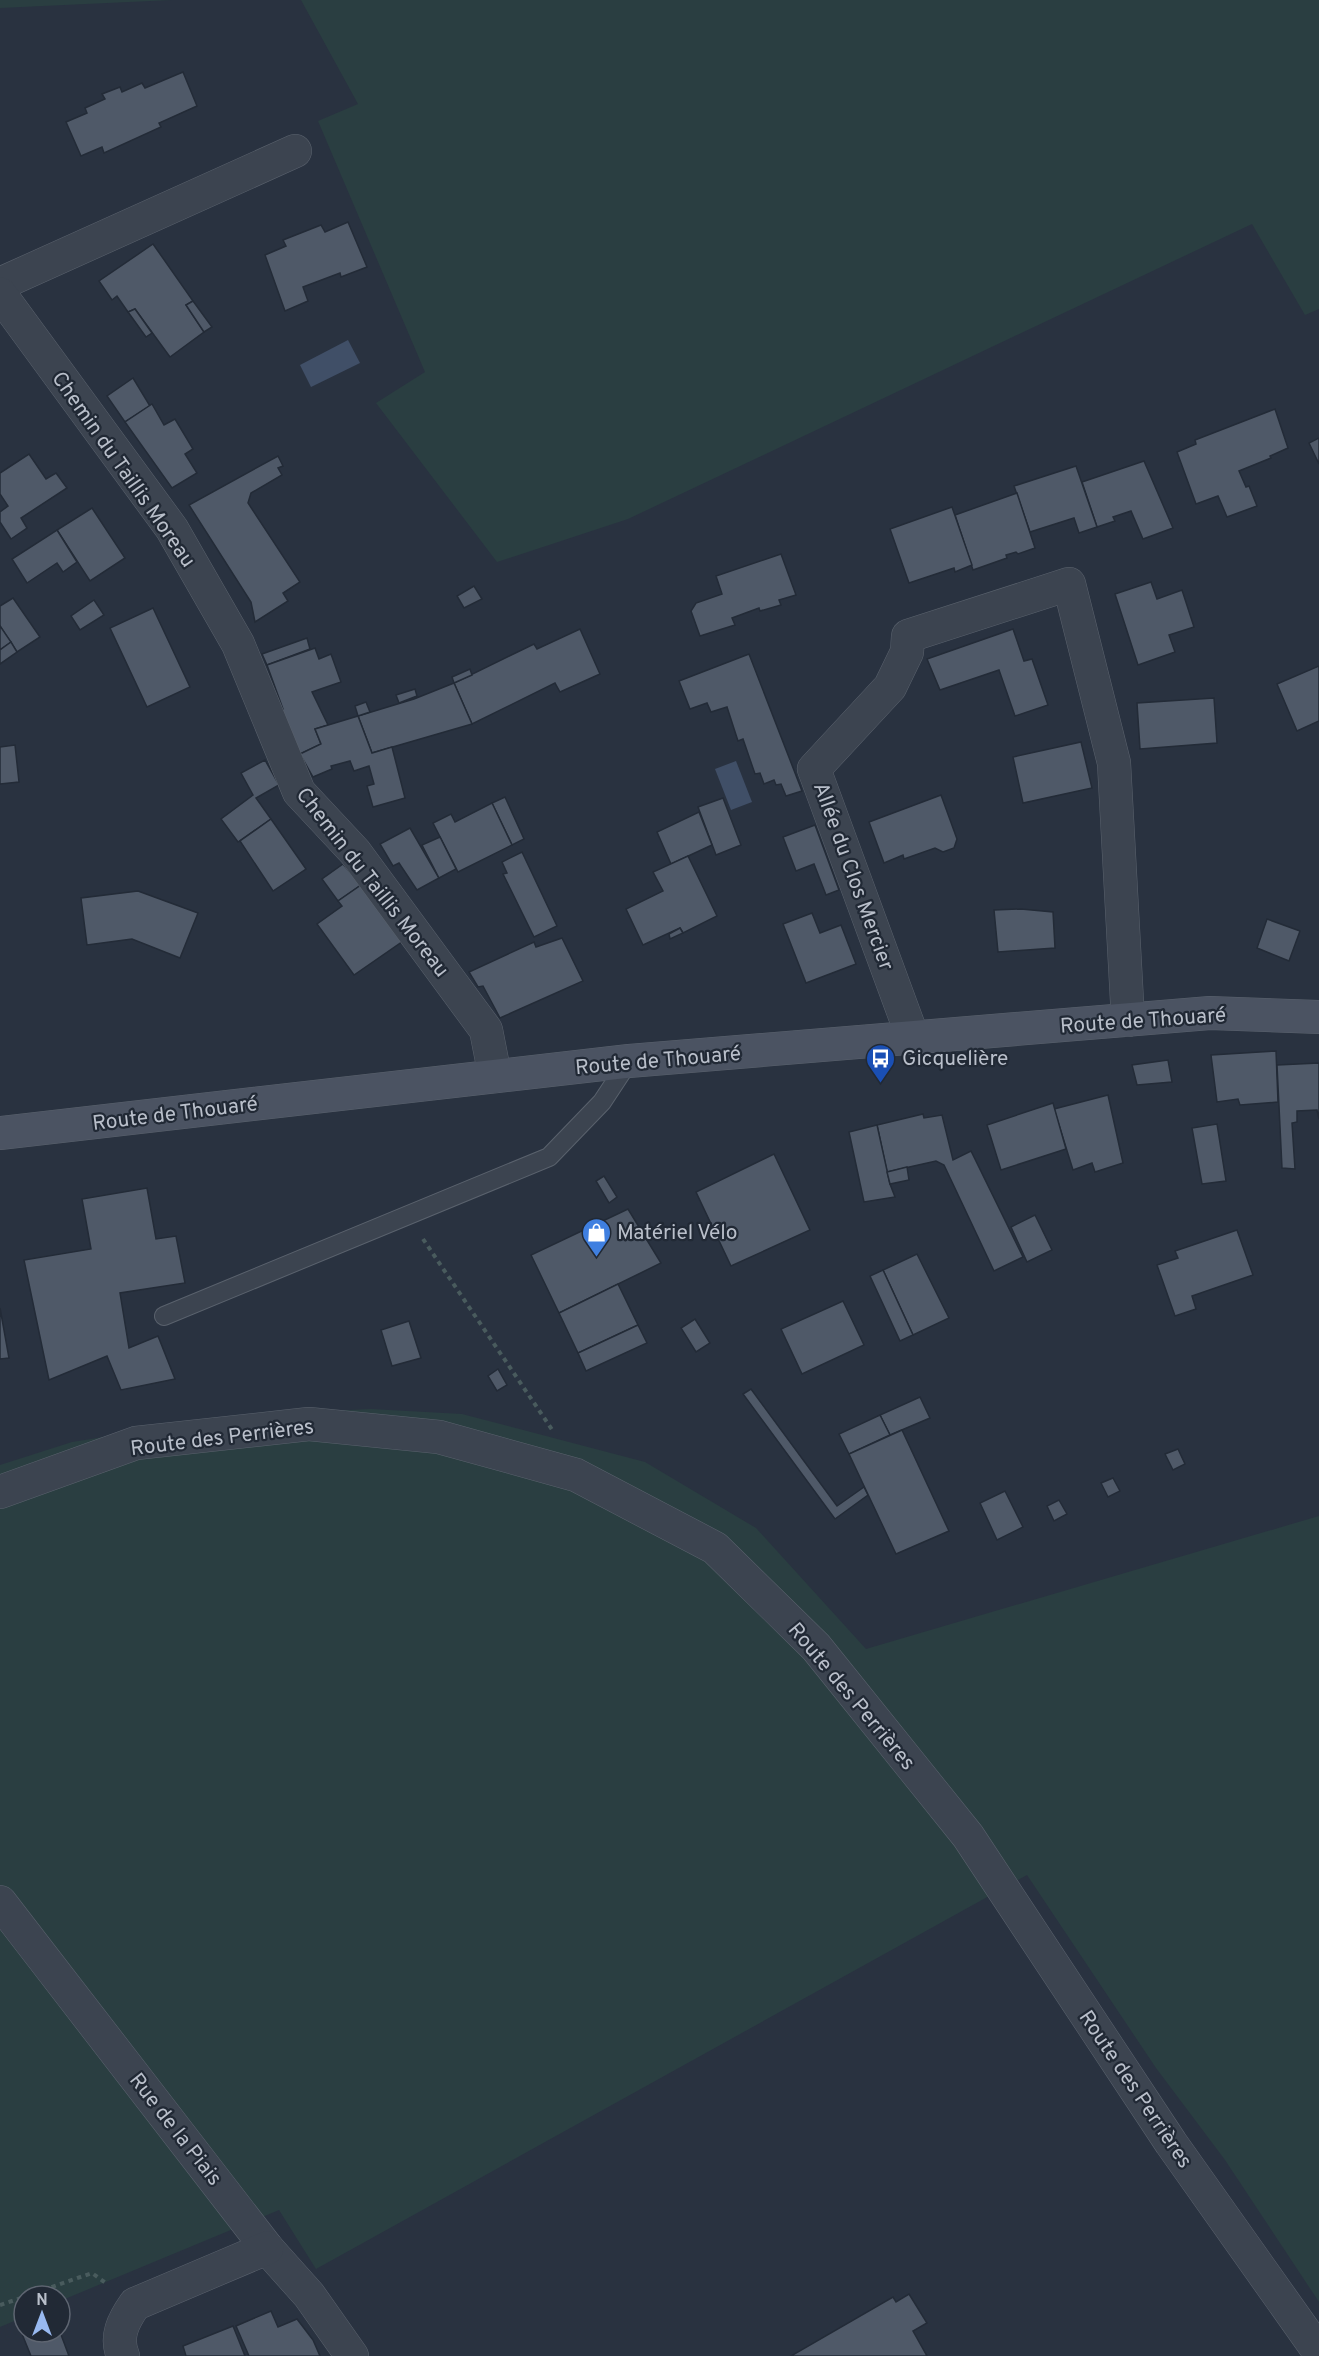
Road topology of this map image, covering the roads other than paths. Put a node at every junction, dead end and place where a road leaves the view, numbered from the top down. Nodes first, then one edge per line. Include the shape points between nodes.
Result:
1 (295, 151) dead end
2 (0, 284) edge
3 (0, 294) edge
4 (1319, 1017) edge
5 (1128, 1020) junction
6 (913, 1038) junction
7 (629, 1061) junction
8 (495, 1076) junction
9 (0, 1133) edge
10 (164, 1316) dead end
11 (0, 1492) edge
12 (0, 1902) edge
13 (267, 2248) junction
14 (1319, 2352) edge
15 (123, 2356) edge
16 (352, 2356) edge

1 - 2 street
3 - 8 street, Chemin du Taillis Moreau via 172,529 238,645 299,792 355,852 486,1030
4 - 5 street, Route de Thouaré via 1210,1013
5 - 6 street, Route de Thouaré
5 - 6 street, Allée du Clos Mercier via 1114,763 1069,584 908,636 907,652 890,687 814,770
6 - 7 street, Route de Thouaré
7 - 8 street, Route de Thouaré
7 - 10 lane via 602,1101 549,1157
8 - 9 street, Route de Thouaré
11 - 14 street, Route des Perrières via 136,1443 309,1424 440,1437 576,1475 715,1548 816,1647 968,1836 1171,2143
12 - 13 street, Rue de la Piais
13 - 15 street via 135,2304 124,2319 118,2343
13 - 16 street, Rue de la Piais via 309,2295

